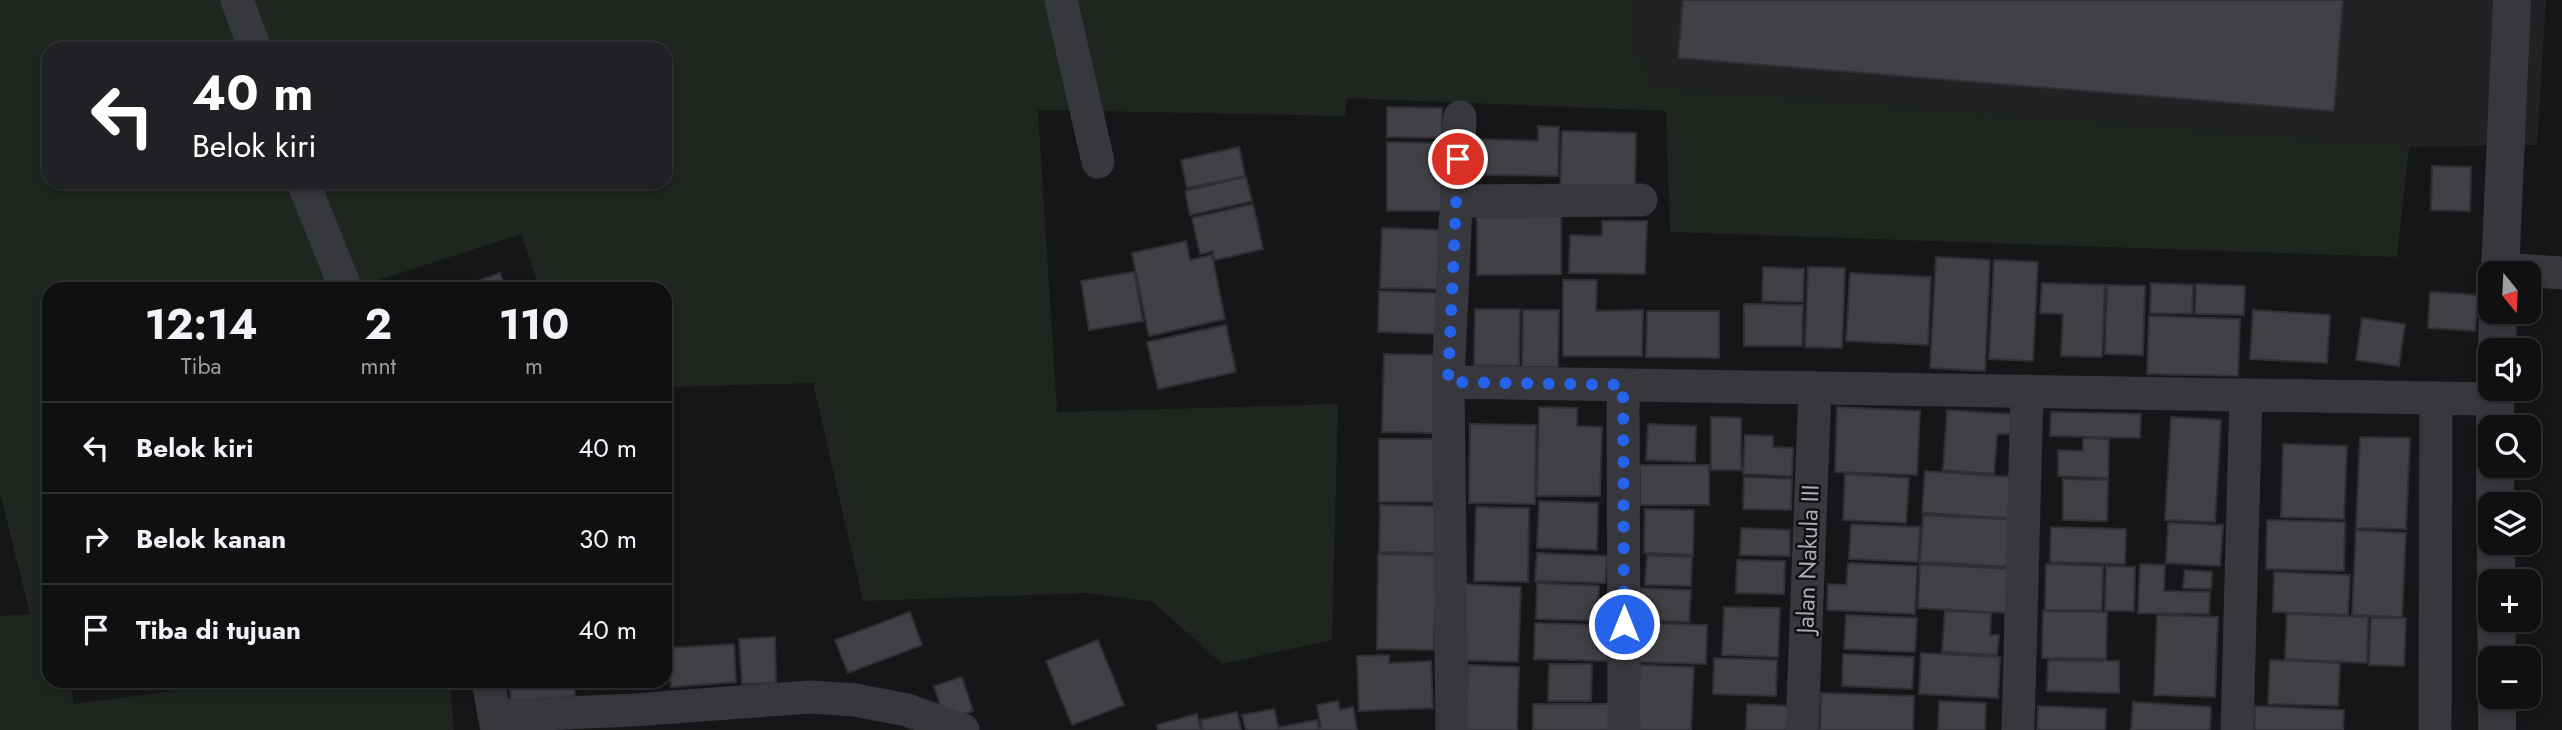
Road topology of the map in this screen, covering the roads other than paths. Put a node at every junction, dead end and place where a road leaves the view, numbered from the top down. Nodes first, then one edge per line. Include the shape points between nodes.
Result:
1 (237, 0) edge
2 (1061, 0) edge
3 (2512, 0) edge
4 (252, 42) edge
5 (1460, 117) dead end
6 (1098, 162) dead end
7 (306, 189) edge
8 (1641, 200) dead end
9 (1457, 201) junction
10 (2500, 261) edge
11 (2541, 272) edge
12 (2562, 273) edge
13 (343, 282) edge
14 (1448, 382) junction
15 (1623, 385) junction
16 (1815, 388) junction
17 (2027, 391) junction
18 (2246, 395) junction
19 (2436, 398) junction
20 (2495, 405) edge
21 (489, 688) edge
22 (2497, 709) edge
23 (496, 723) edge
24 (963, 730) edge
25 (1452, 730) edge
26 (1624, 730) edge
27 (1802, 730) edge
28 (2018, 730) edge
29 (2237, 730) edge
30 (2435, 730) edge
31 (2497, 730) edge

1 - 4 street
2 - 6 street
3 - 10 street
5 - 9 street
7 - 13 street
8 - 9 street
9 - 14 street
11 - 12 street
14 - 15 street
14 - 25 street
15 - 16 street
15 - 26 street
16 - 17 street
16 - 27 street, Jalan Nakula III
17 - 18 street
17 - 28 street
18 - 19 street
18 - 29 street
19 - 20 street
19 - 30 street
21 - 23 street
22 - 31 street
23 - 24 street via 810,697 907,710

